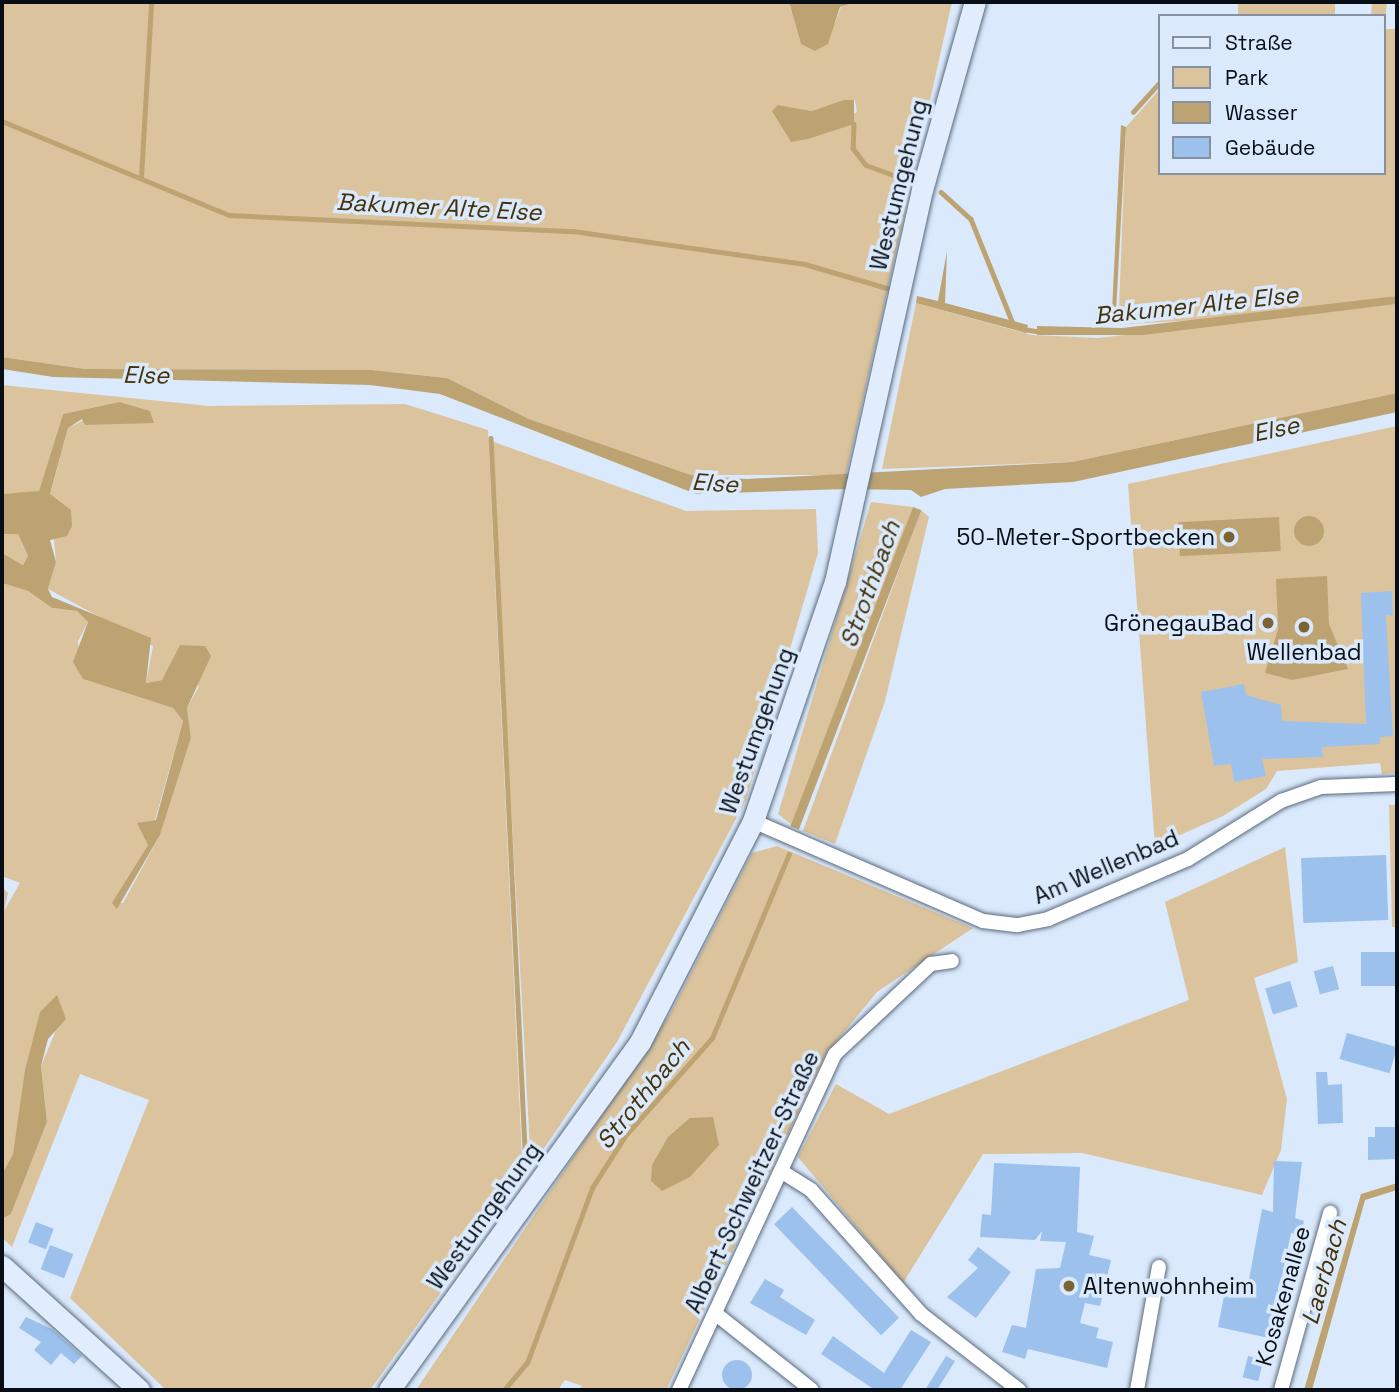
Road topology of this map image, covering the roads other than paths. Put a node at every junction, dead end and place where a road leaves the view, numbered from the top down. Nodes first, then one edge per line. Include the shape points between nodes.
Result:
1 (975, 2) edge
2 (1397, 784) edge
3 (753, 821) junction
4 (952, 961) dead end
5 (784, 1173) junction
6 (1330, 1213) dead end
7 (2, 1266) edge
8 (1159, 1267) dead end
9 (716, 1314) junction
10 (139, 1390) edge
11 (389, 1390) edge
12 (679, 1390) edge
13 (811, 1390) edge
14 (1019, 1390) edge
15 (1137, 1390) edge
16 (1281, 1390) edge

1 - 3 main road, Westumgehung via 899,291 868,444 815,652
2 - 3 street, Am Wellenbad via 1321,787 1280,801 1188,859 1048,919 1018,925 983,921
3 - 11 main road, Westumgehung via 640,1042
4 - 5 street, Albert-Schweitzer-Straße via 931,964 835,1054
5 - 9 street, Albert-Schweitzer-Straße
5 - 14 street via 811,1190 921,1314
6 - 16 street, Kosakenallee
7 - 10 main road
8 - 15 street
9 - 12 street, Albert-Schweitzer-Straße
9 - 13 street

